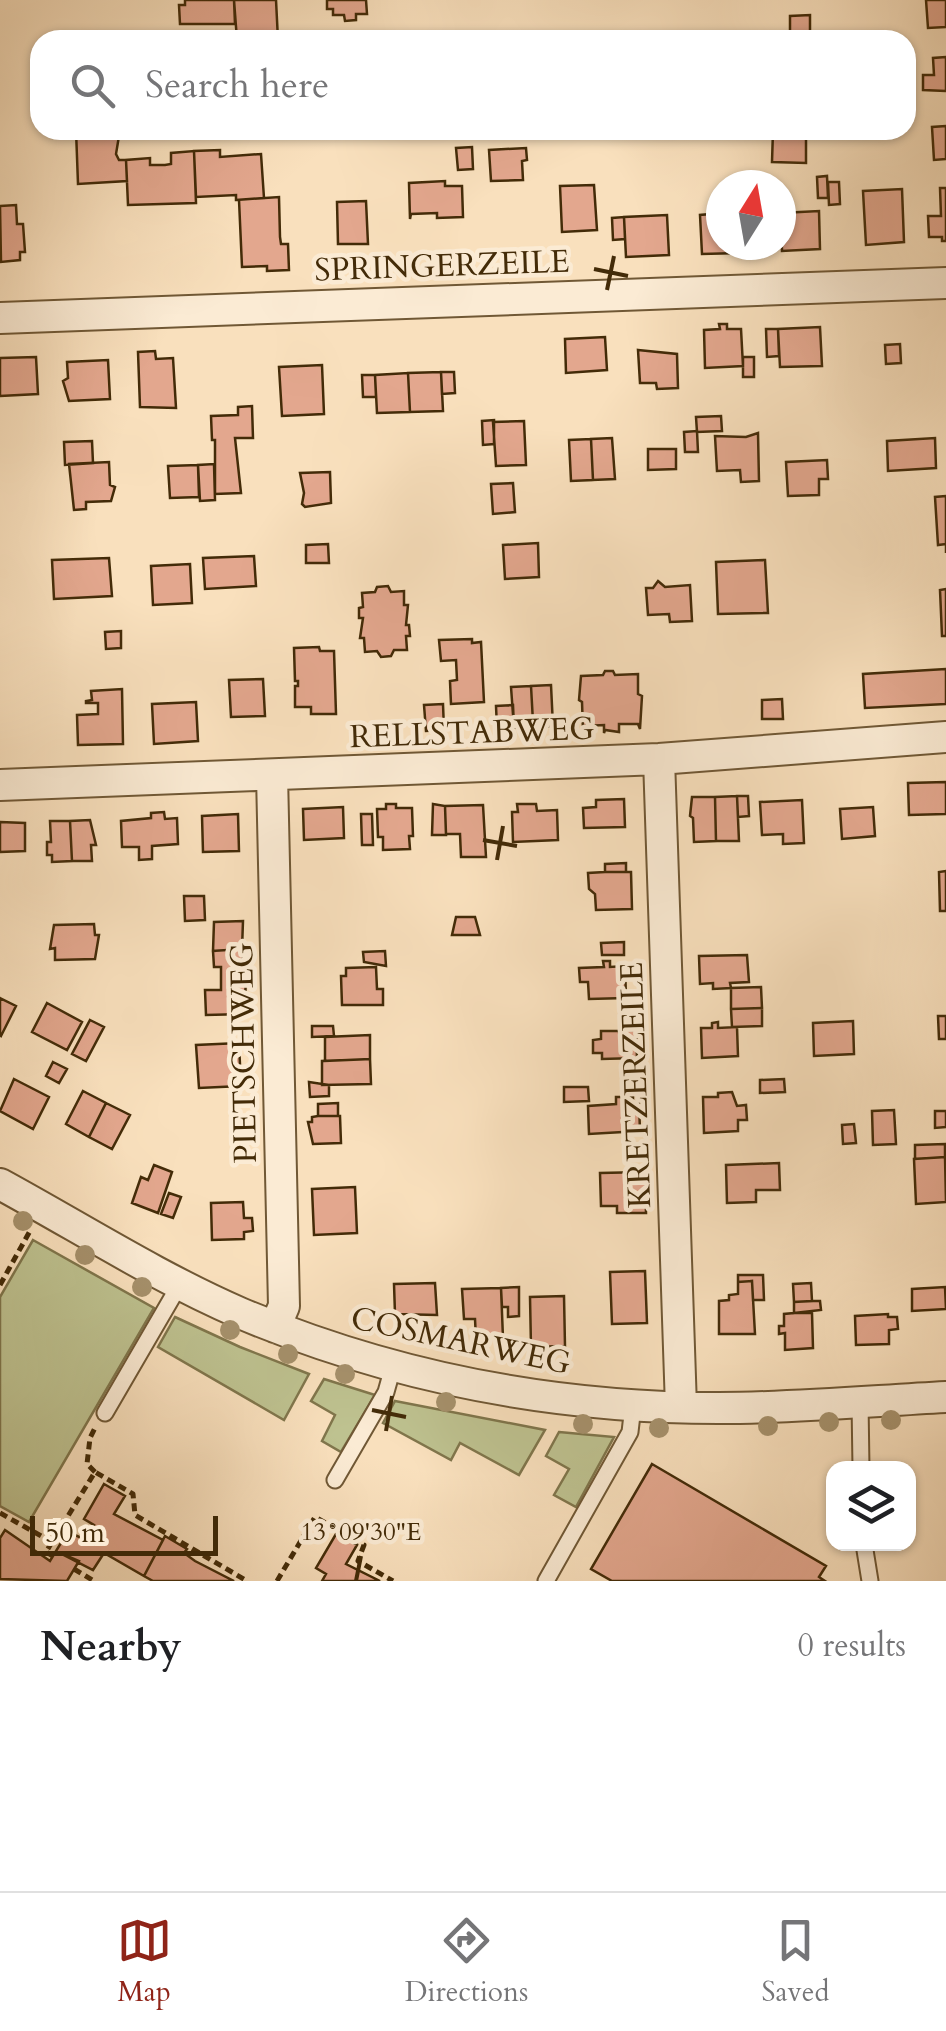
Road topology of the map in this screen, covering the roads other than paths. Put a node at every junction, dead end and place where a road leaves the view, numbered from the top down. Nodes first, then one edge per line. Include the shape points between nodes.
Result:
1 (946, 283) edge
2 (0, 318) edge
3 (946, 736) edge
4 (658, 759) junction
5 (272, 775) junction
6 (0, 785) edge
7 (0, 1184) edge
8 (180, 1284) junction
9 (276, 1327) junction
10 (393, 1368) junction
11 (946, 1397) edge
12 (860, 1402) junction
13 (632, 1406) junction
14 (680, 1407) junction
15 (105, 1413) road end
16 (861, 1461) edge
17 (336, 1480) dead end
18 (865, 1551) edge
19 (546, 1581) edge
20 (870, 1581) edge

1 - 2 street, SPRINGERZEILE
3 - 4 street, RELLSTABWEG
4 - 5 street, RELLSTABWEG
4 - 14 street, KRETZERZEILE
5 - 6 street, RELLSTABWEG
5 - 9 street, PIETSCHWEG via 284,1306
7 - 8 street, COSMARWEG
8 - 9 street, COSMARWEG
8 - 15 lane
9 - 10 street, COSMARWEG
10 - 13 street, COSMARWEG
10 - 17 lane
11 - 12 street, COSMARWEG
12 - 14 street, COSMARWEG
12 - 16 lane
13 - 14 street, COSMARWEG
13 - 19 lane via 630,1432
18 - 20 lane

